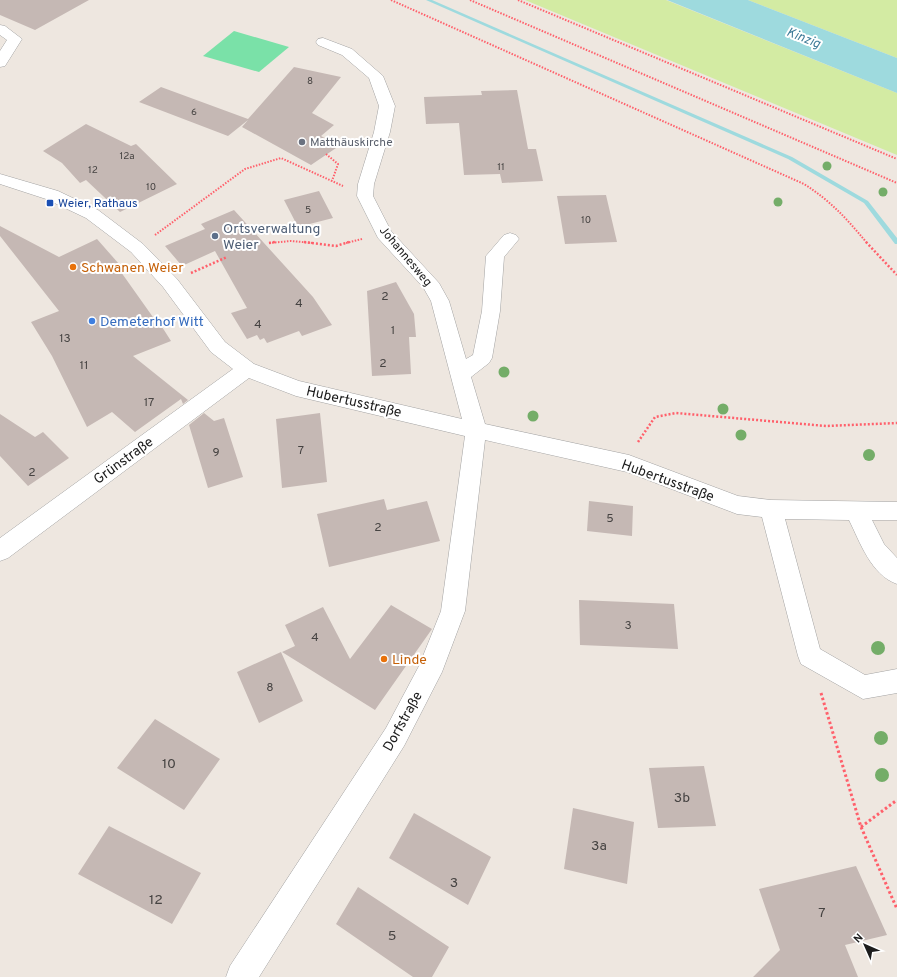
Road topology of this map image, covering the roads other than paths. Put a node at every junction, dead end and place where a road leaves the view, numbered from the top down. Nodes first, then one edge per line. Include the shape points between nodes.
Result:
1 (0, 29) edge
2 (323, 42) dead end
3 (0, 64) edge
4 (0, 179) edge
5 (510, 239) dead end
6 (247, 369) junction
7 (461, 374) junction
8 (476, 430) junction
9 (770, 509) junction
10 (856, 510) junction
11 (897, 511) edge
12 (4, 540) edge
13 (897, 574) edge
14 (897, 681) edge
15 (240, 977) edge

1 - 3 street via 15,39
2 - 7 street, Johannesweg via 347,52 376,76 388,106 366,184 365,196 384,234 430,283 440,301
4 - 6 street, Hubertusstraße via 52,195 92,214 137,248 170,283 218,347
5 - 7 street via 496,256 491,311 482,358
6 - 8 street, Hubertusstraße via 296,388
6 - 12 street, Grünstraße
7 - 8 street, Johannesweg
8 - 9 street, Hubertusstraße via 629,464 737,505
8 - 15 street, Dorfstraße via 453,611 429,672 395,737
9 - 10 street, Hubertusstraße
9 - 14 street via 810,656 863,687
10 - 11 street, Hubertusstraße
10 - 13 street via 876,551

